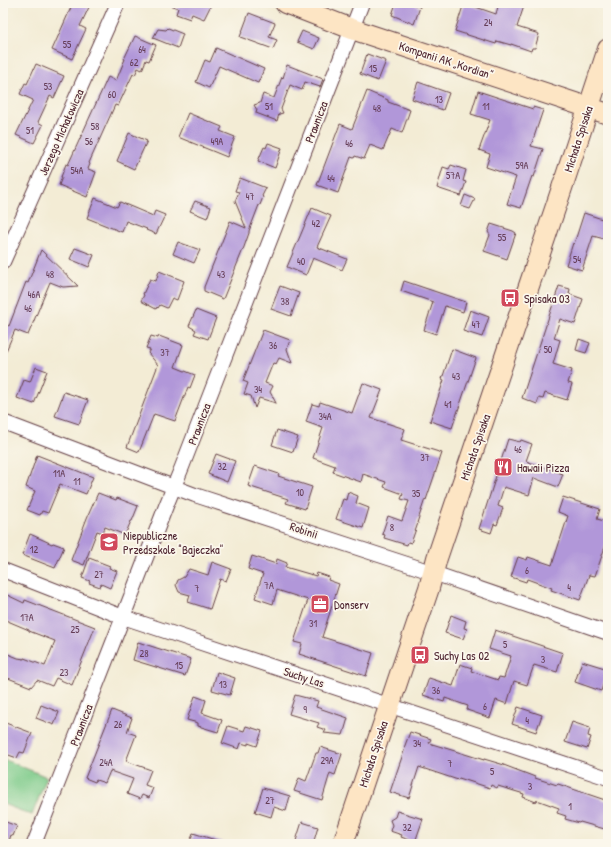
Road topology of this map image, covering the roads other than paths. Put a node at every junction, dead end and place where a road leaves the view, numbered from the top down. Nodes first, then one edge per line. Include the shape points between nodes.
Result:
1 (118, 3) edge
2 (285, 3) edge
3 (362, 3) edge
4 (352, 29) junction
5 (608, 49) edge
6 (589, 108) junction
7 (608, 114) edge
8 (3, 262) edge
9 (3, 422) edge
10 (174, 487) junction
11 (3, 570) edge
12 (433, 573) junction
13 (124, 617) junction
14 (608, 633) edge
15 (389, 706) junction
16 (608, 778) edge
17 (34, 844) edge
18 (343, 844) edge

1 - 8 street, Jerzego Michałowicza
2 - 4 street, Kompanii AK „Kordian”
3 - 4 street, Prawnicza
4 - 6 street, Kompanii AK „Kordian”
4 - 10 street, Prawnicza
5 - 6 street, Michała Spisaka
6 - 7 street, Kompanii AK „Kordian”
6 - 12 street, Michała Spisaka
9 - 10 street, Robinii
10 - 12 street, Robinii
10 - 13 street, Prawnicza
11 - 13 street, Suchy Las
12 - 14 street, Robinii
12 - 15 street, Michała Spisaka
13 - 15 street, Suchy Las
13 - 17 street, Prawnicza
15 - 16 street, Suchy Las
15 - 18 street, Michała Spisaka

